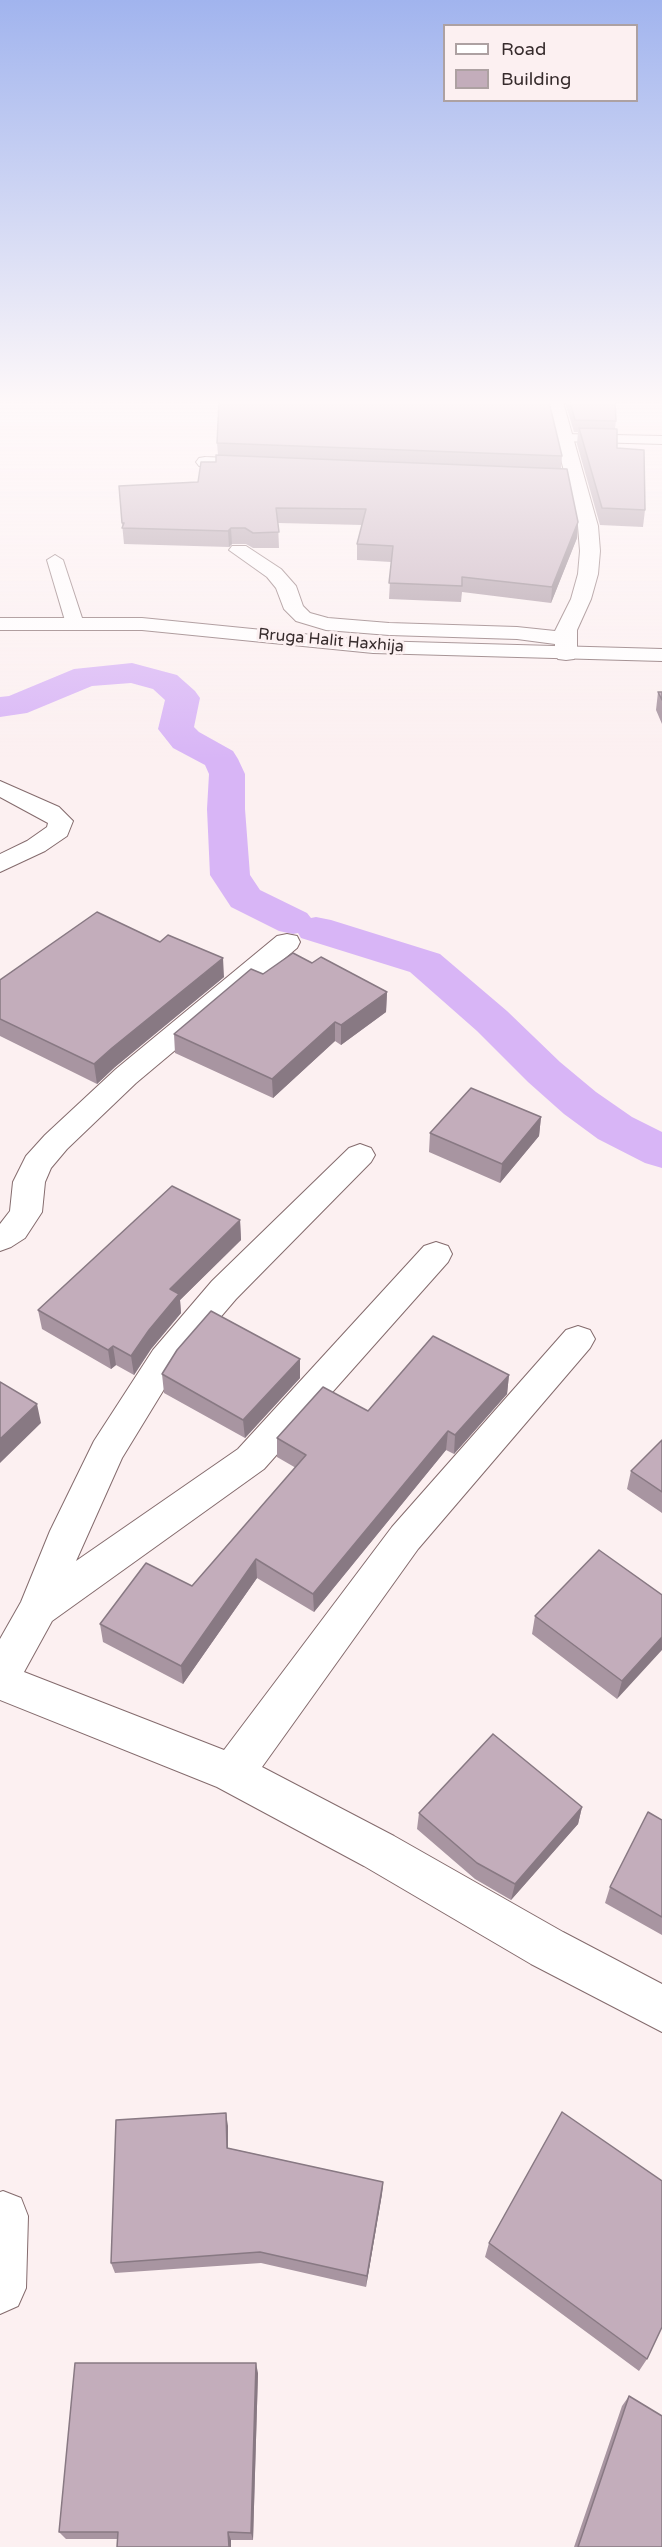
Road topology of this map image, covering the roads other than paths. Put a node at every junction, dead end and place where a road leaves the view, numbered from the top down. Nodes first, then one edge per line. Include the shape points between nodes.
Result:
1 (587, 521) edge
2 (239, 550) dead end
3 (55, 560) dead end
4 (0, 624) edge
5 (75, 624) junction
6 (565, 646) junction
7 (662, 655) edge
8 (0, 788) edge
9 (0, 864) edge
10 (287, 942) dead end
11 (360, 1155) dead end
12 (0, 1239) edge
13 (436, 1254) dead end
14 (578, 1339) dead end
15 (38, 1609) junction
16 (0, 1679) edge
17 (232, 1773) junction
18 (662, 2009) edge
19 (3, 2216) dead end
20 (0, 2288) edge

1 - 6 street via 588,574 566,630
2 - 6 street via 274,573 286,586 294,609 303,617 326,624 517,633
3 - 5 lane
4 - 5 street, Rruga Halit Haxhija
5 - 6 street, Rruga Halit Haxhija via 189,627 373,646
6 - 7 street, Rruga Halit Haxhija
8 - 9 street via 61,821 58,831
10 - 12 street via 126,1076 56,1142 37,1164 29,1182 26,1212 14,1230
11 - 15 street via 224,1290 165,1359 107,1451
13 - 15 street via 251,1459
14 - 17 street via 405,1538
15 - 16 street
16 - 17 street
17 - 18 street
19 - 20 street

